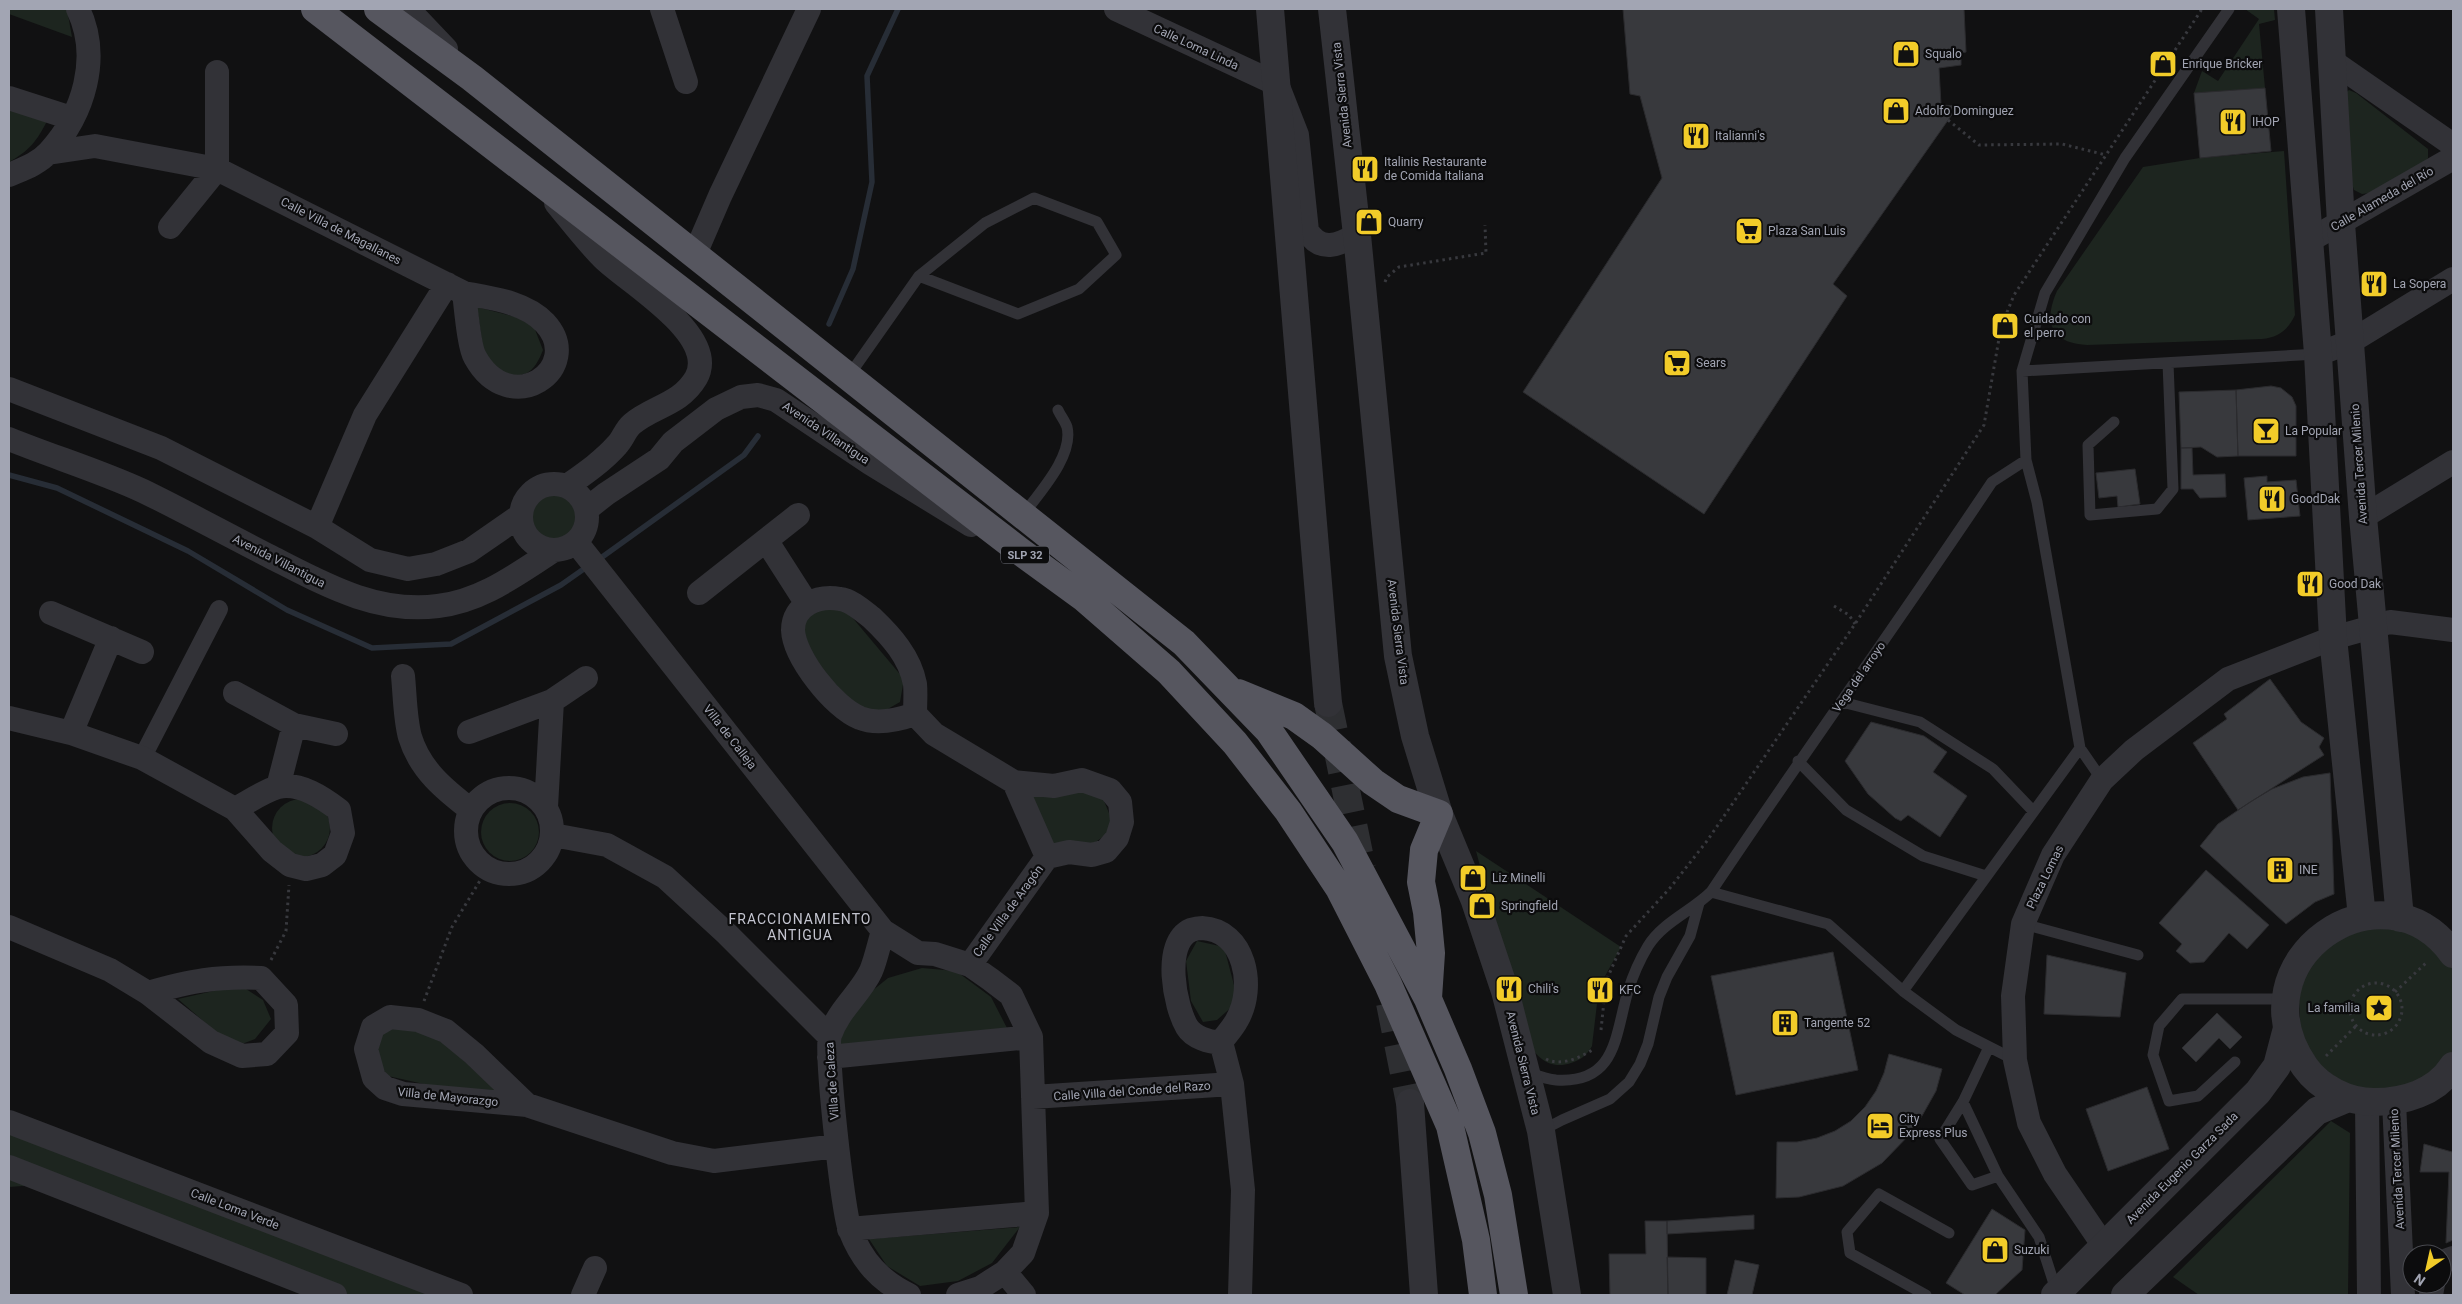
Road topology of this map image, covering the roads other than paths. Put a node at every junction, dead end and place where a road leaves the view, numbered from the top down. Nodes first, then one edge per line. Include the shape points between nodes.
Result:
1 (78, 9) edge
2 (315, 9) edge
3 (378, 9) edge
4 (408, 9) edge
5 (662, 9) edge
6 (809, 9) edge
7 (1116, 9) edge
8 (1270, 9) edge
9 (1332, 9) edge
10 (2228, 9) edge
11 (2291, 9) edge
12 (2329, 9) edge
13 (2332, 61) junction
14 (217, 72) dead end
15 (472, 78) junction
16 (686, 82) dead end
17 (1277, 84) junction
18 (9, 98) edge
19 (71, 118) junction
20 (2453, 145) edge
21 (95, 146) junction
22 (48, 153) junction
23 (2453, 158) edge
24 (217, 169) junction
25 (9, 176) edge
26 (535, 179) junction
27 (2341, 222) junction
28 (170, 227) dead end
29 (1357, 235) junction
30 (2310, 240) junction
31 (694, 254) junction
32 (919, 276) junction
33 (2453, 279) edge
34 (2350, 342) junction
35 (2318, 354) junction
36 (2168, 363) junction
37 (2022, 371) junction
38 (848, 377) junction
39 (9, 390) edge
40 (1058, 410) dead end
41 (647, 414) junction
42 (2114, 422) dead end
43 (9, 440) edge
44 (672, 442) junction
45 (618, 445) junction
46 (2026, 460) junction
47 (2453, 462) edge
48 (642, 469) junction
49 (568, 486) junction
50 (587, 509) junction
51 (521, 515) junction
52 (798, 515) dead end
53 (1023, 515) junction
54 (2363, 517) junction
55 (317, 528) junction
56 (766, 540) junction
57 (580, 547) junction
58 (553, 551) junction
59 (1021, 552) junction
60 (699, 593) dead end
61 (807, 604) junction
62 (219, 609) dead end
63 (51, 612) dead end
64 (2373, 627) junction
65 (2453, 630) edge
66 (110, 638) junction
67 (2333, 638) junction
68 (142, 652) dead end
69 (403, 676) dead end
70 (586, 678) dead end
71 (1228, 688) junction
72 (235, 693) dead end
73 (552, 701) junction
74 (1842, 702) junction
75 (1328, 703) tunnel mouth
76 (915, 714) junction
77 (9, 718) edge
78 (294, 725) junction
79 (71, 732) junction
80 (469, 732) dead end
81 (336, 734) dead end
82 (2080, 748) junction
83 (142, 758) junction
84 (1798, 761) junction
85 (2102, 780) junction
86 (1014, 782) junction
87 (278, 787) junction
88 (546, 807) junction
89 (235, 809) junction
90 (471, 810) junction
91 (2033, 812) junction
92 (1439, 814) junction
93 (553, 836) junction
94 (1047, 857) junction
95 (1986, 876) junction
96 (1711, 892) junction
97 (1699, 903) junction
98 (2362, 917) junction
99 (2400, 918) junction
100 (2023, 924) junction
101 (9, 927) edge
102 (883, 932) junction
103 (2450, 949) edge
104 (2138, 956) dead end
105 (970, 965) junction
106 (1903, 991) junction
107 (148, 993) junction
108 (1428, 998) junction
109 (2285, 998) junction
110 (2286, 1028) junction
111 (1031, 1037) junction
112 (1221, 1042) junction
113 (829, 1046) junction
114 (1989, 1047) junction
115 (2015, 1060) junction
116 (2234, 1062) dead end
117 (1533, 1064) junction
118 (2453, 1066) edge
119 (1232, 1084) junction
120 (1033, 1097) junction
121 (2358, 1100) junction
122 (1963, 1102) junction
123 (2394, 1102) junction
124 (1410, 1103) tunnel mouth
125 (527, 1104) junction
126 (9, 1122) edge
127 (1541, 1131) junction
128 (837, 1146) junction
129 (9, 1167) edge
130 (1998, 1176) junction
131 (52, 1184) junction
132 (9, 1187) edge
133 (1037, 1213) junction
134 (849, 1229) junction
135 (1949, 1233) dead end
136 (2104, 1246) junction
137 (2402, 1266) edge
138 (595, 1268) dead end
139 (1005, 1272) junction
140 (2370, 1286) edge
141 (2402, 1287) edge
142 (2056, 1294) edge
143 (335, 1295) edge
144 (461, 1295) edge
145 (583, 1295) edge
146 (909, 1295) edge
147 (958, 1295) edge
148 (1024, 1295) edge
149 (1240, 1295) edge
150 (1424, 1295) edge
151 (1483, 1295) edge
152 (1514, 1295) edge
153 (1568, 1295) edge
154 (1926, 1295) edge
155 (2125, 1295) edge

1 - 19 street via 89,45 89,71
2 - 26 highway, SLP 32
3 - 15 highway, SLP 32
4 - 15 street
5 - 16 street
6 - 31 street
7 - 17 street, Calle Loma Linda
8 - 17 street
9 - 29 street, Avenida Sierra Vista
10 - 37 lane via 2125,158 2045,293
11 - 30 street
12 - 13 street, Avenida Tercer Milenio
13 - 20 street
13 - 27 street, Avenida Tercer Milenio
14 - 24 street
15 - 31 highway, SLP 32
17 - 29 street via 1298,135 1307,231 1312,240 1336,246
17 - 75 street
18 - 19 street
19 - 21 street
19 - 22 street
21 - 22 street, Calle Villa de Magallanes
21 - 24 street, Calle Villa de Magallanes
22 - 25 street
23 - 27 street, Calle Alameda del Río
24 - 28 street
24 - 55 street, Calle Villa de Magallanes via 455,289 365,415
26 - 41 street via 603,258 691,335 700,366 692,384 672,403
26 - 59 highway, SLP 32
27 - 30 street, Calle Alameda del Río
27 - 34 street, Avenida Tercer Milenio
29 - 92 street, Avenida Sierra Vista via 1398,656 1415,736
30 - 35 street
31 - 38 highway, SLP 32
32 - 32 lane via 985,223 1034,198 1098,222 1116,255 1078,289 1018,314
32 - 38 lane
33 - 34 street
34 - 35 street
34 - 54 street, Avenida Tercer Milenio
35 - 36 lane
35 - 67 street
36 - 37 lane
36 - 42 lane via 2173,489 2156,509 2090,515 2088,445
37 - 46 lane
38 - 53 highway, SLP 32
39 - 55 street via 161,448
40 - 53 lane via 1067,428 1067,448
41 - 44 street
41 - 45 street via 630,426
43 - 58 street, Avenida Villantigua via 141,491 326,586 360,599 400,608 438,606 467,600 496,587
44 - 48 street, Avenida Villantigua via 659,459
44 - 59 street, Avenida Villantigua via 716,409 742,398 758,395 776,400 939,507
45 - 48 street
45 - 49 street
46 - 74 lane, Vega del arroyo via 1992,482
46 - 82 lane via 2037,502
47 - 54 street
48 - 50 street, Avenida Villantigua
49 - 50 street
49 - 51 street via 546,484 536,488 526,500
50 - 57 street
51 - 55 street via 469,551 436,564 408,569 370,560
51 - 58 street via 521,524 530,540
52 - 56 street
53 - 71 highway, SLP 32 via 1184,642
54 - 64 street, Avenida Tercer Milenio
56 - 60 street
56 - 61 street
57 - 58 street
57 - 102 street, Villa de Calleja
59 - 151 highway, SLP 32 via 1084,598 1169,672 1236,743 1288,811 1339,888 1388,984 1450,1126 1476,1240
61 - 76 street via 822,598 841,599 863,610 883,629 904,654 915,684
61 - 76 street via 796,615 793,630 799,654 831,697 844,710 860,718 878,721
62 - 83 street
63 - 66 street
64 - 65 street, Plaza Lomas via 2390,622
64 - 67 street, Plaza Lomas
64 - 99 street, Avenida Tercer Milenio
66 - 68 street
66 - 79 street
67 - 85 street, Plaza Lomas via 2228,679 2134,750
67 - 98 street
69 - 90 street via 410,737 421,762 441,786
70 - 73 street
71 - 92 highway via 1294,716 1398,799
71 - 108 highway, SLP 32 via 1268,731 1345,842
72 - 78 street
73 - 80 street
73 - 88 street
74 - 84 lane, Vega del arroyo
74 - 91 lane via 1920,722 1993,769
76 - 86 street, Calle Villa de Aragón via 934,734
77 - 79 street
78 - 81 street
78 - 87 street
79 - 83 street
82 - 85 lane
82 - 91 lane
83 - 89 street
84 - 95 lane via 1846,810 1923,856
84 - 96 lane, Vega del arroyo
85 - 100 street, Plaza Lomas via 2053,855
86 - 94 street, Calle Villa de Aragón
86 - 94 street, Calle Villa de Aragón via 1054,786 1082,780 1110,790 1120,802 1122,822 1117,838 1106,851 1092,855 1069,852
87 - 89 street
87 - 89 street via 298,788 320,796 339,810 343,833 335,855 322,865 306,869 290,865 272,851
88 - 90 street via 522,789 507,787 492,790
88 - 93 street via 552,821
90 - 93 street via 466,838 470,851 487,869 503,874 518,874 531,869 542,861
91 - 95 lane
92 - 108 highway via 1424,850 1421,882 1428,912 1431,953
92 - 117 street, Avenida Sierra Vista
93 - 113 street via 607,845 665,877 727,934
94 - 105 street, Calle Villa de Aragón
95 - 106 lane
96 - 97 lane, Vega del arroyo
96 - 106 lane via 1828,924
97 - 117 lane, Vega del arroyo via 1672,921 1650,943 1635,968 1614,1049 1604,1064 1591,1074 1574,1080 1554,1080
97 - 127 lane via 1690,936 1659,998 1648,1044 1629,1082 1610,1099
98 - 99 street
98 - 109 street via 2333,927 2310,945 2293,970
99 - 103 street via 2425,928
100 - 104 lane
100 - 115 street, Plaza Lomas via 2013,996
101 - 107 street via 110,970
102 - 105 street via 918,952
102 - 113 street, Villa de Caleza via 870,972 842,1010
105 - 111 street via 1011,995
106 - 114 lane via 1956,1030
107 - 107 street via 211,1042 242,1056 267,1054 287,1033 286,1005 261,978 229,976 195,980
108 - 152 highway, SLP 32 via 1482,1133 1498,1195
109 - 110 street
109 - 116 lane via 2182,999 2159,1026 2153,1055 2169,1101 2198,1096
110 - 121 street via 2295,1052 2309,1072 2327,1088
110 - 136 street, Avenida Eugenio Garza Sada via 2277,1066 2258,1092
111 - 113 street
111 - 120 street
112 - 112 street via 1209,1042 1188,1029 1174,990 1173,960 1180,941 1189,930 1215,929 1224,934 1235,947 1247,978 1246,995 1238,1020
112 - 119 street
113 - 128 street, Villa de Caleza
114 - 115 lane
114 - 122 lane
115 - 136 street, Plaza Lomas via 2030,1123 2055,1174
117 - 127 street, Avenida Sierra Vista
118 - 123 street via 2433,1086
119 - 120 street, Calle Villa del Conde del Razo
119 - 149 street via 1243,1190
120 - 133 street
121 - 123 street
121 - 140 street
121 - 155 street via 2317,1111
122 - 130 lane
122 - 130 lane via 1940,1139 1972,1185
123 - 137 street, Avenida Tercer Milenio
124 - 150 street
125 - 125 street, Villa de Mayorazgo via 403,1094 385,1088 374,1078 366,1049 373,1027 390,1017 418,1020 446,1032
125 - 128 street, Villa de Mayorazgo via 672,1153 714,1161
126 - 144 street, Calle Loma Verde
127 - 153 street, Avenida Sierra Vista
128 - 134 street, Villa de Caleza
129 - 131 street
130 - 142 lane via 2039,1238
131 - 132 street
131 - 143 street
133 - 134 street
133 - 139 street via 1022,1253
134 - 146 street, Villa de Caleza via 867,1263 889,1286
135 - 154 lane via 1879,1194 1847,1232 1850,1254
136 - 142 street, Avenida Eugenio Garza Sada
138 - 145 street
139 - 147 street via 980,1288
139 - 148 street
140 - 141 street

